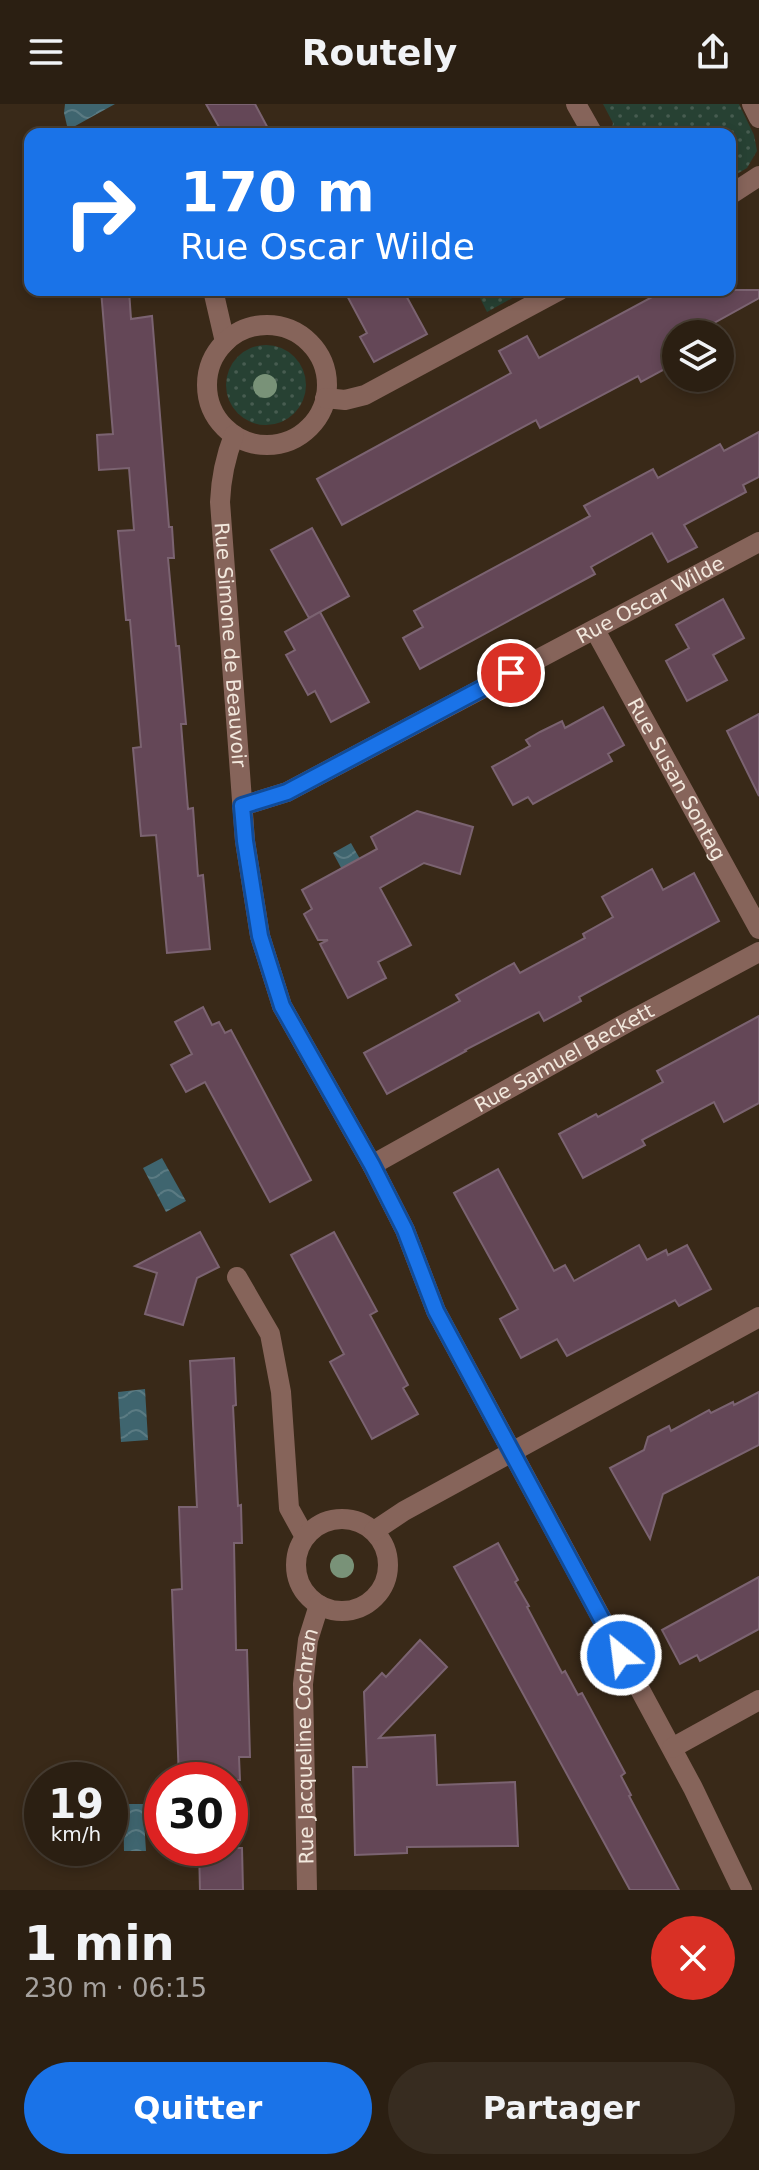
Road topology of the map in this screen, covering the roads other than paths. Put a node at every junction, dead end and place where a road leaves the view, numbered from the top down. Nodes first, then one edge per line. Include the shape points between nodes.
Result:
1 (576, 104) edge
2 (752, 104) edge
3 (759, 118) edge
4 (590, 128) edge
5 (759, 176) edge
6 (736, 191) edge
7 (214, 296) edge
8 (549, 296) edge
9 (225, 342) junction
10 (325, 398) junction
11 (234, 435) junction
12 (759, 542) edge
13 (595, 630) junction
14 (242, 806) junction
15 (759, 929) edge
16 (759, 952) edge
17 (372, 1165) junction
18 (237, 1277) dead end
19 (759, 1317) edge
20 (511, 1453) junction
21 (374, 1531) junction
22 (305, 1537) junction
23 (319, 1605) junction
24 (759, 1700) edge
25 (672, 1748) junction
26 (307, 1890) edge
27 (742, 1890) edge

1 - 4 street
2 - 3 street
5 - 6 street
7 - 9 street
8 - 10 street via 365,395
9 - 10 street via 257,325 295,332 322,360
9 - 11 street via 213,357 207,391 211,408
10 - 11 street via 312,424 289,440 270,445
11 - 14 street, Rue Simone de Beauvoir via 222,469 220,502
12 - 13 street, Rue Oscar Wilde
13 - 14 street, Rue Oscar Wilde via 287,792
13 - 15 street, Rue Susan Sontag
14 - 17 street, Rue Simone de Beauvoir via 260,936 282,1006
16 - 17 street, Rue Samuel Beckett
17 - 20 street, Rue Simone de Beauvoir via 405,1230 436,1311
18 - 22 street via 270,1334 281,1392 289,1508
19 - 20 street
20 - 21 street
20 - 25 street, Rue Simone de Beauvoir
21 - 22 street via 362,1522 330,1519
21 - 23 street, Rue Jacqueline Cochran via 388,1557 383,1586 362,1607 348,1611
22 - 23 street, Rue Jacqueline Cochran via 295,1566 307,1595
23 - 26 street, Rue Jacqueline Cochran via 303,1684
24 - 25 street
25 - 27 street, Rue Simone de Beauvoir

